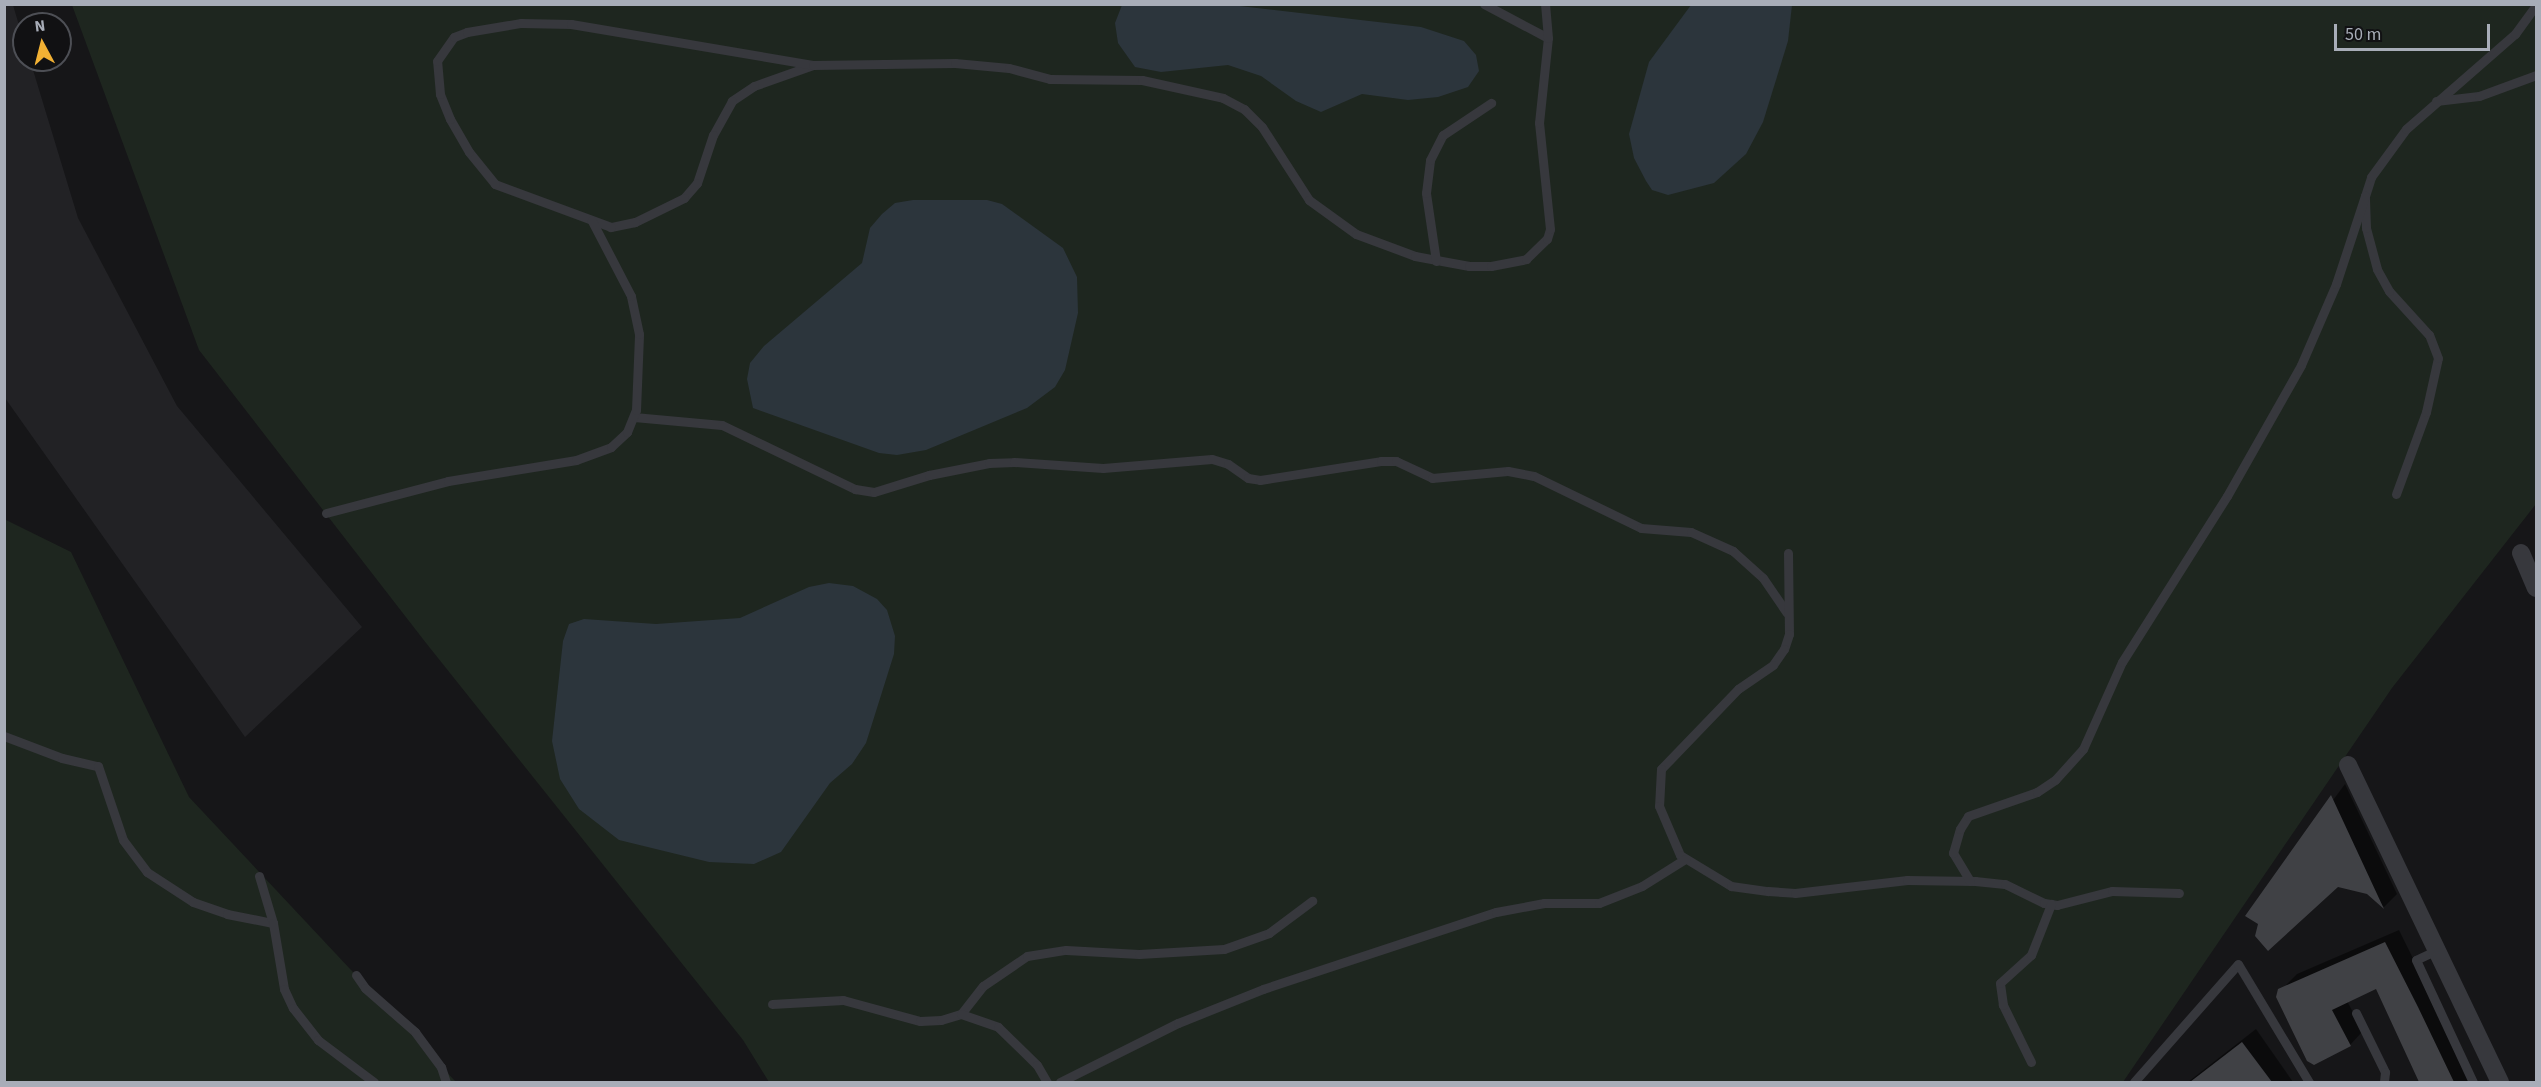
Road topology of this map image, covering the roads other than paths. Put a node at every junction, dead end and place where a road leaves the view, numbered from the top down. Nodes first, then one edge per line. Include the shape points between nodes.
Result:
1 (1484, 4) edge
2 (1545, 4) edge
3 (2536, 5) edge
4 (1548, 39) junction
5 (813, 64) junction
6 (2536, 75) edge
7 (2436, 101) junction
8 (1491, 104) dead end
9 (2365, 196) junction
10 (591, 221) junction
11 (1436, 261) junction
12 (634, 417) junction
13 (2396, 494) dead end
14 (326, 513) dead end
15 (1788, 553) dead end
16 (2521, 553) dead end
17 (2536, 588) edge
18 (1788, 613) junction
19 (4, 736) edge
20 (2348, 765) dead end
21 (1686, 859) junction
22 (259, 876) dead end
23 (1970, 881) junction
24 (2179, 892) dead end
25 (1312, 901) dead end
26 (2051, 904) junction
27 (273, 922) junction
28 (2437, 950) junction
29 (356, 975) dead end
30 (772, 1004) dead end
31 (2356, 1013) dead end
32 (961, 1014) junction
33 (2031, 1062) dead end
34 (374, 1083) edge
35 (446, 1083) edge
36 (1047, 1083) edge
37 (1060, 1083) edge
38 (2134, 1083) edge
39 (2309, 1083) edge
40 (2384, 1083) edge
41 (2473, 1083) edge
42 (2500, 1083) edge

1 - 4 lane
2 - 4 lane
3 - 7 lane via 2515,34
4 - 11 lane via 1539,123 1550,229 1547,239 1526,258 1508,264 1469,266
5 - 10 lane via 754,86 732,101 714,135 697,183 684,198 635,222 611,227
5 - 10 lane via 571,24 521,23 454,37 437,61 441,94 450,119 484,174 515,194
5 - 11 lane via 955,63 1010,68 1050,79 1142,80 1223,98 1244,109 1262,127 1309,200 1385,248
6 - 7 lane via 2479,96
7 - 9 lane via 2390,147 2371,177
8 - 11 lane via 1443,135 1430,160 1426,193
9 - 13 lane via 2366,228 2377,269 2389,291 2429,335 2438,357 2426,412
9 - 23 lane via 2336,284 2301,365 2227,496 2122,662 2083,749 2055,780 2037,792 1968,816 1953,853
10 - 12 lane via 619,270 633,305 639,333
12 - 14 lane via 627,432 597,453 448,481
12 - 18 lane via 722,425 844,485 874,492 939,473 1014,462 1103,468 1212,459 1260,480 1381,461 1396,461 1432,478 1508,471 1534,476 1641,528 1691,532 1733,551 1763,578
15 - 18 lane
16 - 17 street
18 - 21 lane via 1790,634 1773,666 1738,688 1661,769 1659,806 1666,829
19 - 27 lane via 98,766 123,840 147,872 193,902 227,914
20 - 28 street
21 - 23 lane via 1731,886 1768,891 1795,893 1907,880
21 - 37 lane via 1642,886 1599,903 1544,903 1496,912 1263,989 1178,1023
22 - 27 lane
23 - 26 lane via 2006,884
24 - 26 lane via 2099,892 2074,903
25 - 32 lane via 1269,933 1224,950 1139,954 1066,950 1028,956 982,986
26 - 33 lane via 2031,955 2000,983 2003,1005
27 - 34 lane via 284,990 303,1024 330,1052
28 - 41 lane via 2416,960
28 - 42 street
29 - 35 lane via 372,995 415,1032 441,1067
30 - 32 lane via 843,1000 920,1021
31 - 40 lane via 2385,1072
32 - 36 lane via 998,1027 1037,1065
38 - 39 lane via 2238,964

